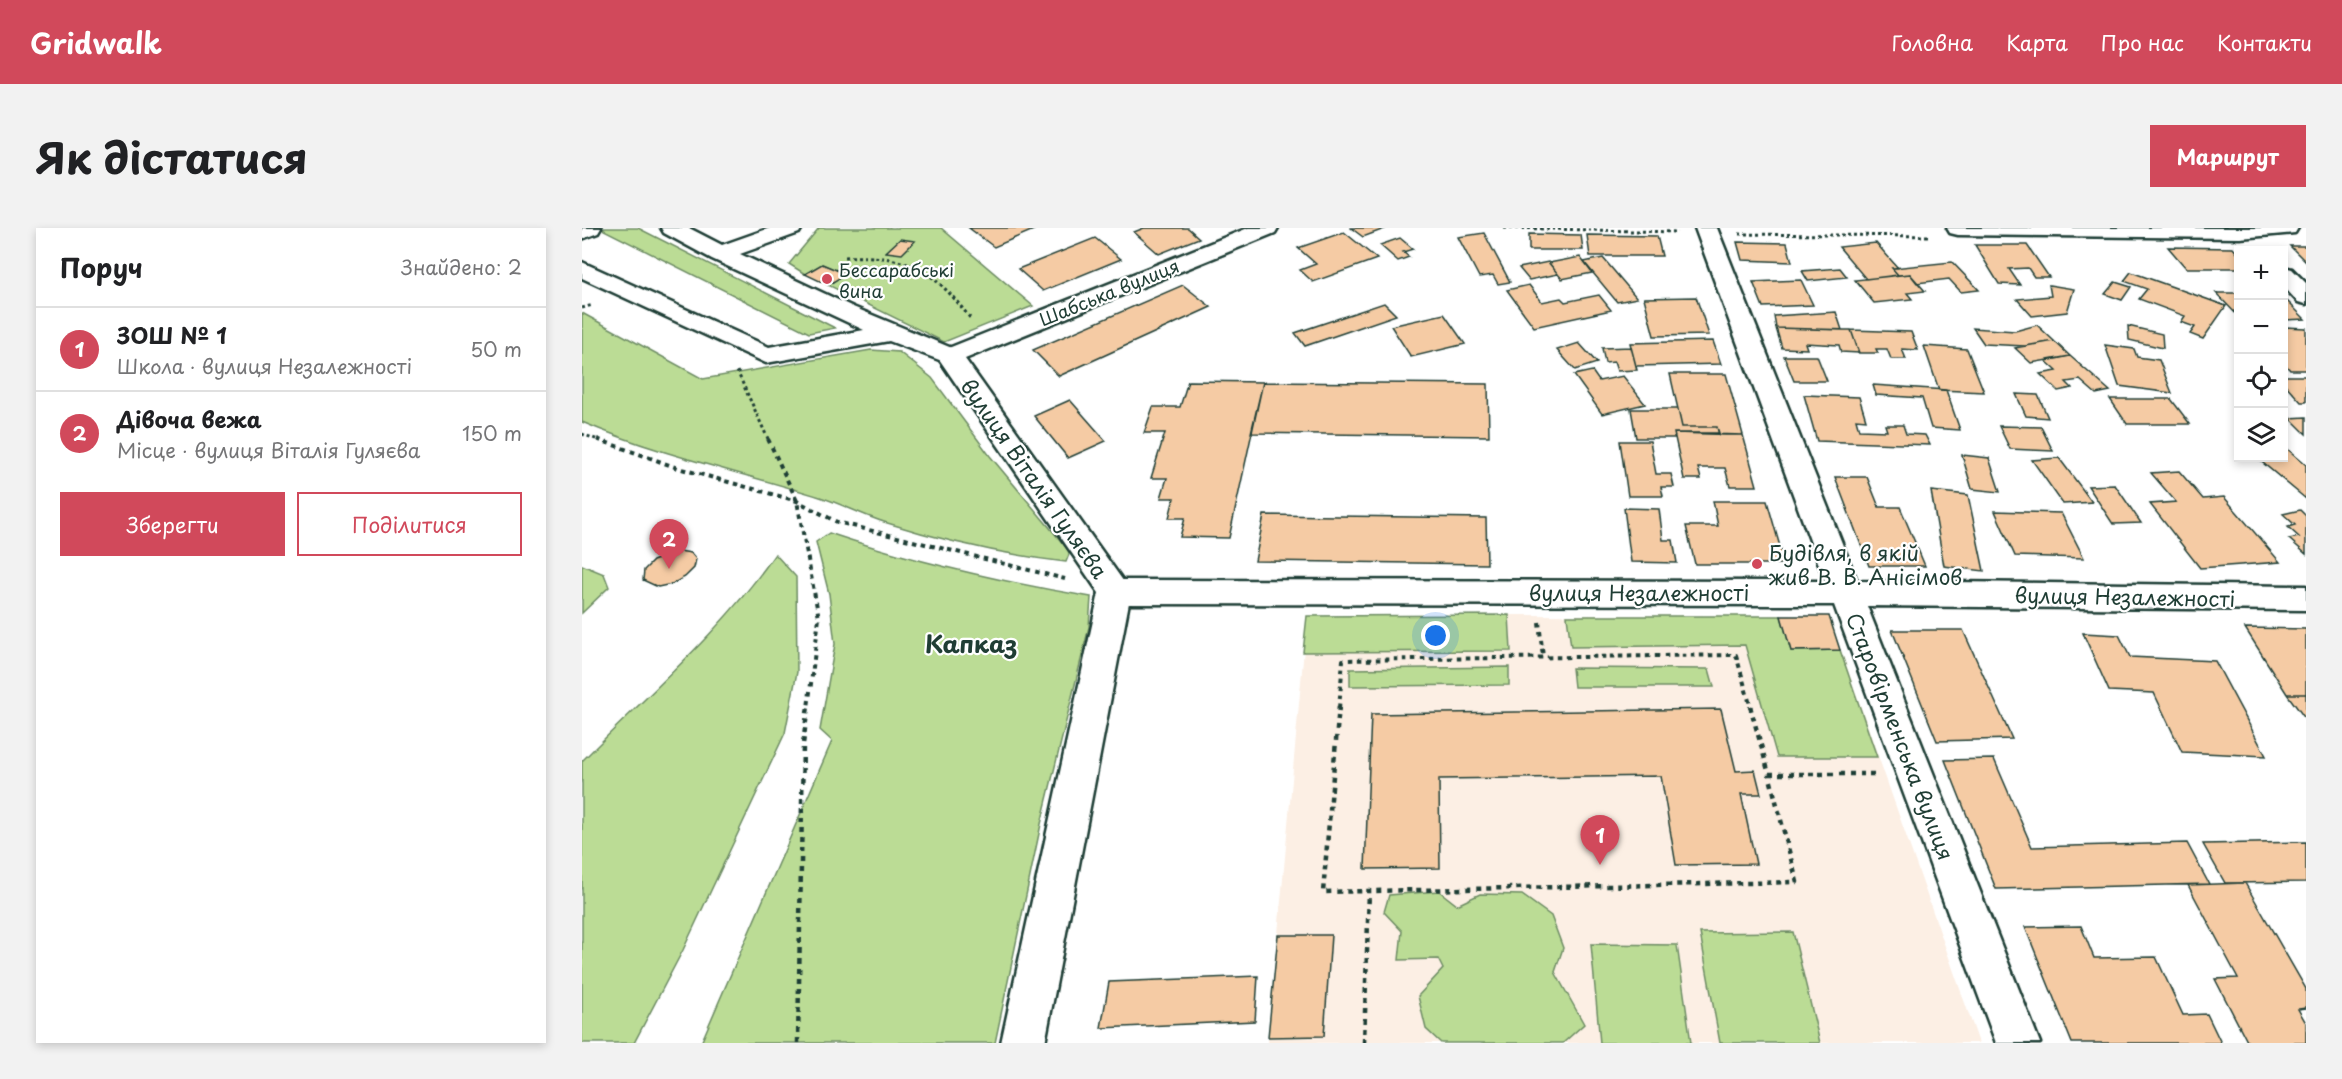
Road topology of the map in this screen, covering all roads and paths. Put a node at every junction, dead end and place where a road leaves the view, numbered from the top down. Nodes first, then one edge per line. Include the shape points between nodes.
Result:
1 (590, 228) edge
2 (672, 228) edge
3 (791, 228) edge
4 (1267, 228) edge
5 (1504, 228) edge
6 (2288, 228) edge
7 (1707, 230) edge
8 (2238, 230) edge
9 (582, 232) edge
10 (1948, 232) edge
11 (2256, 246) edge
12 (720, 254) junction
13 (845, 257) dead end
14 (582, 269) edge
15 (2288, 279) edge
16 (2306, 297) edge
17 (975, 324) dead end
18 (890, 333) junction
19 (950, 356) junction
20 (733, 362) dead end
21 (582, 434) edge
22 (797, 501) junction
23 (1115, 592) junction
24 (1847, 593) junction
25 (2306, 598) edge
26 (1538, 615) dead end
27 (1543, 657) junction
28 (1769, 774) junction
29 (1883, 774) dead end
30 (1370, 891) junction
31 (798, 1043) edge
32 (1023, 1043) edge
33 (1364, 1043) edge
34 (2018, 1043) edge

1 - 9 street
2 - 12 street, вулиця Віталія Гуляєва
3 - 12 street
4 - 19 street, Шабська вулиця
5 - 7 path
6 - 8 street
7 - 10 path
7 - 24 street, Старовірменська вулиця
8 - 10 street
8 - 11 street
12 - 18 street, вулиця Віталія Гуляєва
13 - 17 path via 893,256 921,267 941,281
14 - 18 street via 766,355
15 - 16 street
18 - 19 street, вулиця Віталія Гуляєва
19 - 23 street, вулиця Віталія Гуляєва
20 - 22 path
21 - 22 path via 678,468
22 - 23 path via 837,522
22 - 31 path via 819,618 803,744
23 - 24 street, вулиця Незалежності
23 - 32 street, вулиця Віталія Гуляєва
24 - 25 street, вулиця Незалежності
24 - 34 street, Старовірменська вулиця
26 - 27 path
27 - 28 path via 1736,655
27 - 30 path via 1343,660 1323,892
28 - 29 path
28 - 30 path via 1797,882
30 - 33 path

